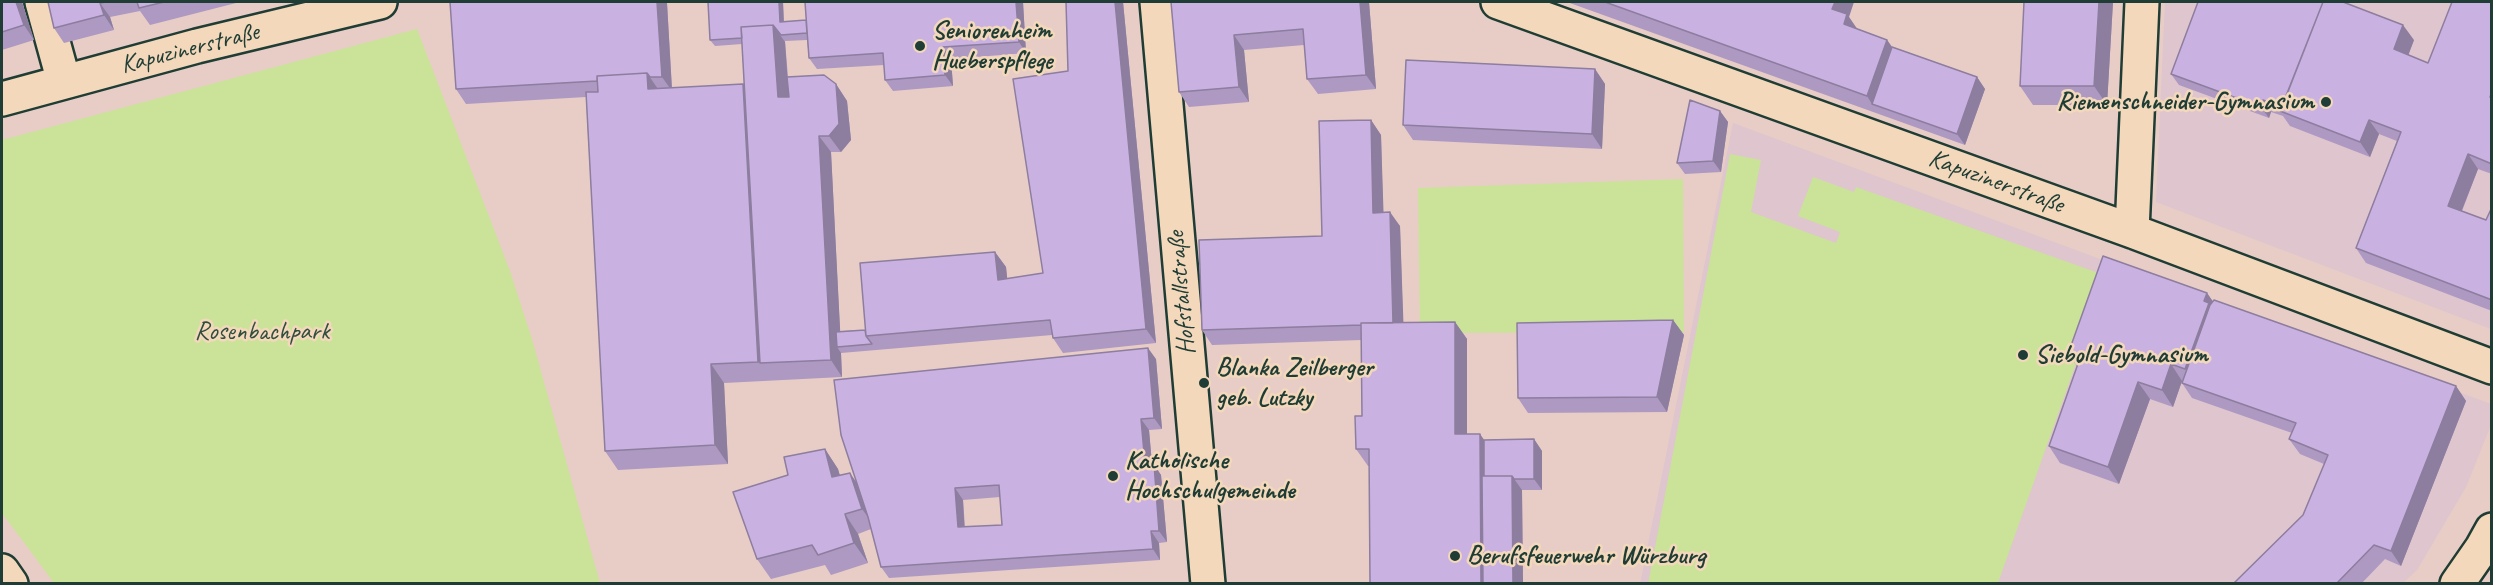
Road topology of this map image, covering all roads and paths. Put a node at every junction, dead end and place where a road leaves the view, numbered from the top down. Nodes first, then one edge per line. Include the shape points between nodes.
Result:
1 (42, 2) edge
2 (380, 2) edge
3 (1157, 2) edge
4 (1498, 2) edge
5 (2142, 2) edge
6 (64, 82) junction
7 (2, 99) edge
8 (2132, 231) junction
9 (2492, 367) edge
10 (2492, 530) edge
11 (2, 571) edge
12 (11, 584) edge
13 (1208, 584) edge
14 (2457, 584) edge

1 - 6 street
2 - 6 street, Kapuzinerstraße
3 - 13 street, Hofstallstraße
4 - 8 street, Kapuzinerstraße
5 - 8 street
6 - 7 street, Kapuzinerstraße
8 - 9 street, Kapuzinerstraße
10 - 14 street
11 - 12 street

